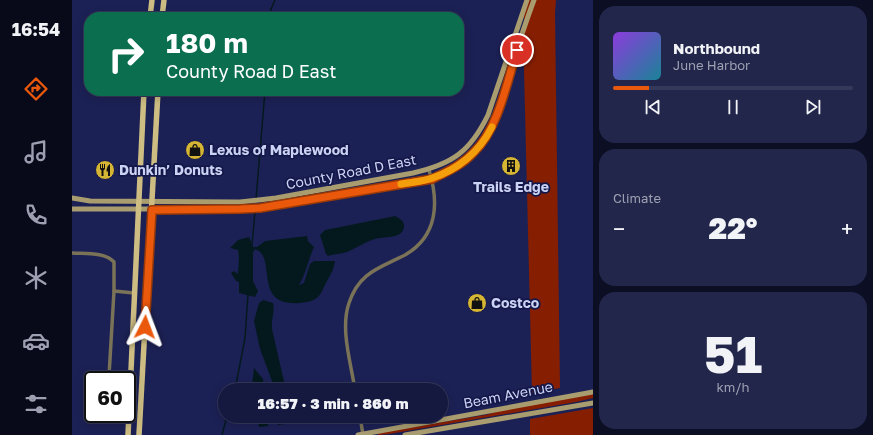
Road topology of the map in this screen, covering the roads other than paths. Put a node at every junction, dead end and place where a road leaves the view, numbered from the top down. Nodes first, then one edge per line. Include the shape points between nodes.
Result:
1 (152, 0) edge
2 (164, 0) edge
3 (527, 0) edge
4 (534, 0) edge
5 (151, 12) edge
6 (163, 12) edge
7 (144, 96) edge
8 (158, 96) edge
9 (429, 170) junction
10 (432, 179) junction
11 (72, 198) edge
12 (139, 201) junction
13 (152, 201) junction
14 (72, 209) edge
15 (138, 210) junction
16 (152, 210) junction
17 (72, 253) edge
18 (114, 291) junction
19 (134, 293) junction
20 (109, 371) edge
21 (354, 383) edge
22 (593, 392) edge
23 (593, 403) edge
24 (360, 423) edge
25 (128, 435) edge
26 (139, 435) edge
27 (361, 435) edge
28 (405, 435) edge

1 - 5 main road
2 - 6 main road
3 - 9 street, County Road D East via 488,115 479,132 460,154
4 - 10 street, County Road D East via 496,118 486,139 465,161
7 - 12 main road
8 - 13 main road
9 - 10 street
9 - 13 street, County Road D East via 265,200
10 - 16 street, County Road D East via 260,208
10 - 21 street via 434,217 423,240 415,248 369,273 352,293 346,313 346,330
11 - 12 street, County Road D East via 90,201
12 - 13 street, County Road D East
12 - 15 main road
13 - 16 main road
14 - 15 street, County Road D East
15 - 16 street, County Road D East
15 - 19 main road
16 - 26 main road
17 - 18 street via 110,258 115,268
18 - 19 street
18 - 20 street
19 - 25 main road
22 - 27 street, Beam Avenue
23 - 28 street, Beam Avenue
24 - 27 street

